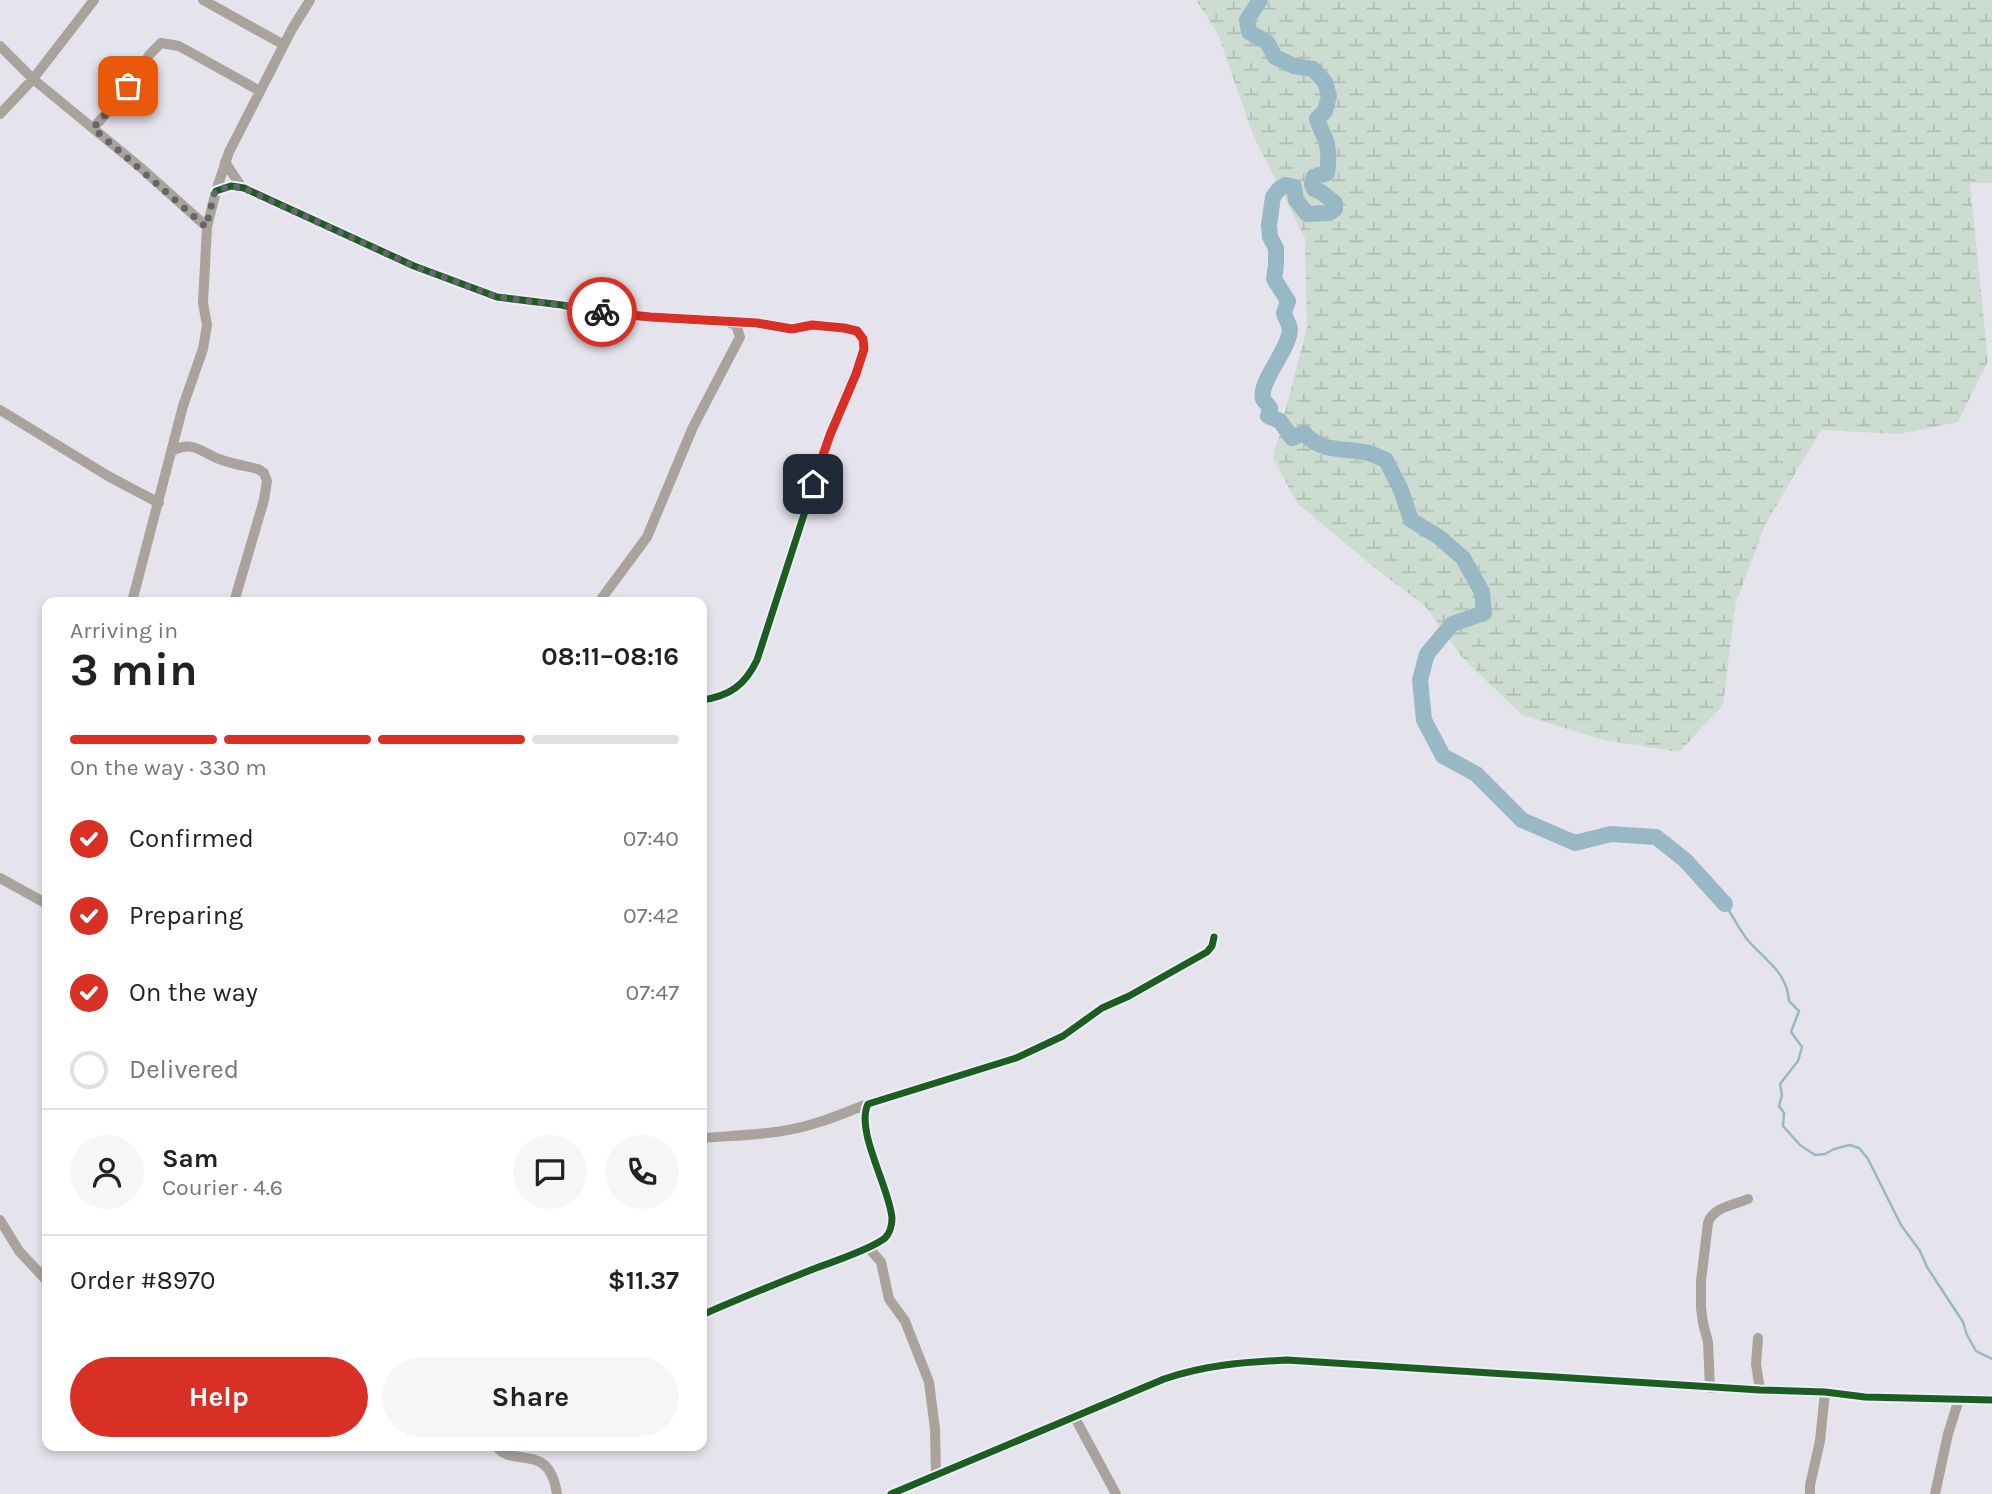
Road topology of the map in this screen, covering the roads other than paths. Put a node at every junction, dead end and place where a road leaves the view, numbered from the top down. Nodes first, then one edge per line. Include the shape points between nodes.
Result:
1 (94, 0) edge
2 (203, 0) edge
3 (310, 0) edge
4 (284, 44) junction
5 (0, 46) edge
6 (33, 79) junction
7 (260, 91) junction
8 (0, 114) edge
9 (93, 128) junction
10 (225, 162) junction
11 (243, 188) junction
12 (215, 191) junction
13 (206, 227) junction
14 (728, 321) junction
15 (0, 410) edge
16 (172, 450) junction
17 (159, 503) junction
18 (133, 597) edge
19 (235, 597) edge
20 (603, 597) edge
21 (707, 699) edge
22 (0, 878) edge
23 (42, 901) edge
24 (1214, 937) dead end
25 (868, 1104) junction
26 (847, 1111) junction
27 (864, 1126) junction
28 (707, 1138) edge
29 (1748, 1199) dead end
30 (0, 1220) edge
31 (886, 1237) junction
32 (867, 1247) junction
33 (881, 1262) junction
34 (42, 1276) edge
35 (707, 1313) edge
36 (1758, 1338) dead end
37 (1710, 1388) junction
38 (1760, 1391) junction
39 (1825, 1392) junction
40 (1959, 1399) junction
41 (1992, 1400) edge
42 (1074, 1416) junction
43 (500, 1451) edge
44 (936, 1474) junction
45 (557, 1494) edge
46 (891, 1494) edge
47 (1116, 1494) edge
48 (1810, 1494) edge
49 (1935, 1494) edge

1 - 6 street
2 - 4 street
3 - 4 street
4 - 7 street
5 - 6 street
6 - 8 street
6 - 9 street
7 - 9 street via 179,46 161,43
7 - 10 street
9 - 13 street
10 - 11 street
10 - 12 street
11 - 12 street
11 - 14 street via 414,266 497,297 593,312
12 - 13 street
13 - 16 street via 203,303 207,325
14 - 20 street via 736,325 740,337 697,417 648,537
14 - 21 street via 792,329 812,325 844,328 857,331 864,349 830,435 757,660 735,688
15 - 17 street
16 - 17 street
16 - 19 street via 187,445 264,473 264,500
17 - 18 street
22 - 23 street
24 - 25 street via 1207,952 1102,1008 1063,1036 1016,1058
25 - 26 street
25 - 27 street
26 - 27 street
26 - 28 street via 784,1130
27 - 31 street via 892,1219
29 - 37 street via 1716,1211 1708,1223 1701,1308
30 - 34 street
31 - 32 street
31 - 33 street
32 - 33 street
32 - 35 street
33 - 44 street via 889,1299 905,1321 929,1382
36 - 38 street
37 - 38 street
37 - 42 street via 1287,1360 1238,1362 1164,1378
38 - 39 street
39 - 40 street
39 - 48 street
40 - 41 street
40 - 49 street
42 - 44 street
42 - 47 street
43 - 45 street via 541,1462
44 - 46 street

